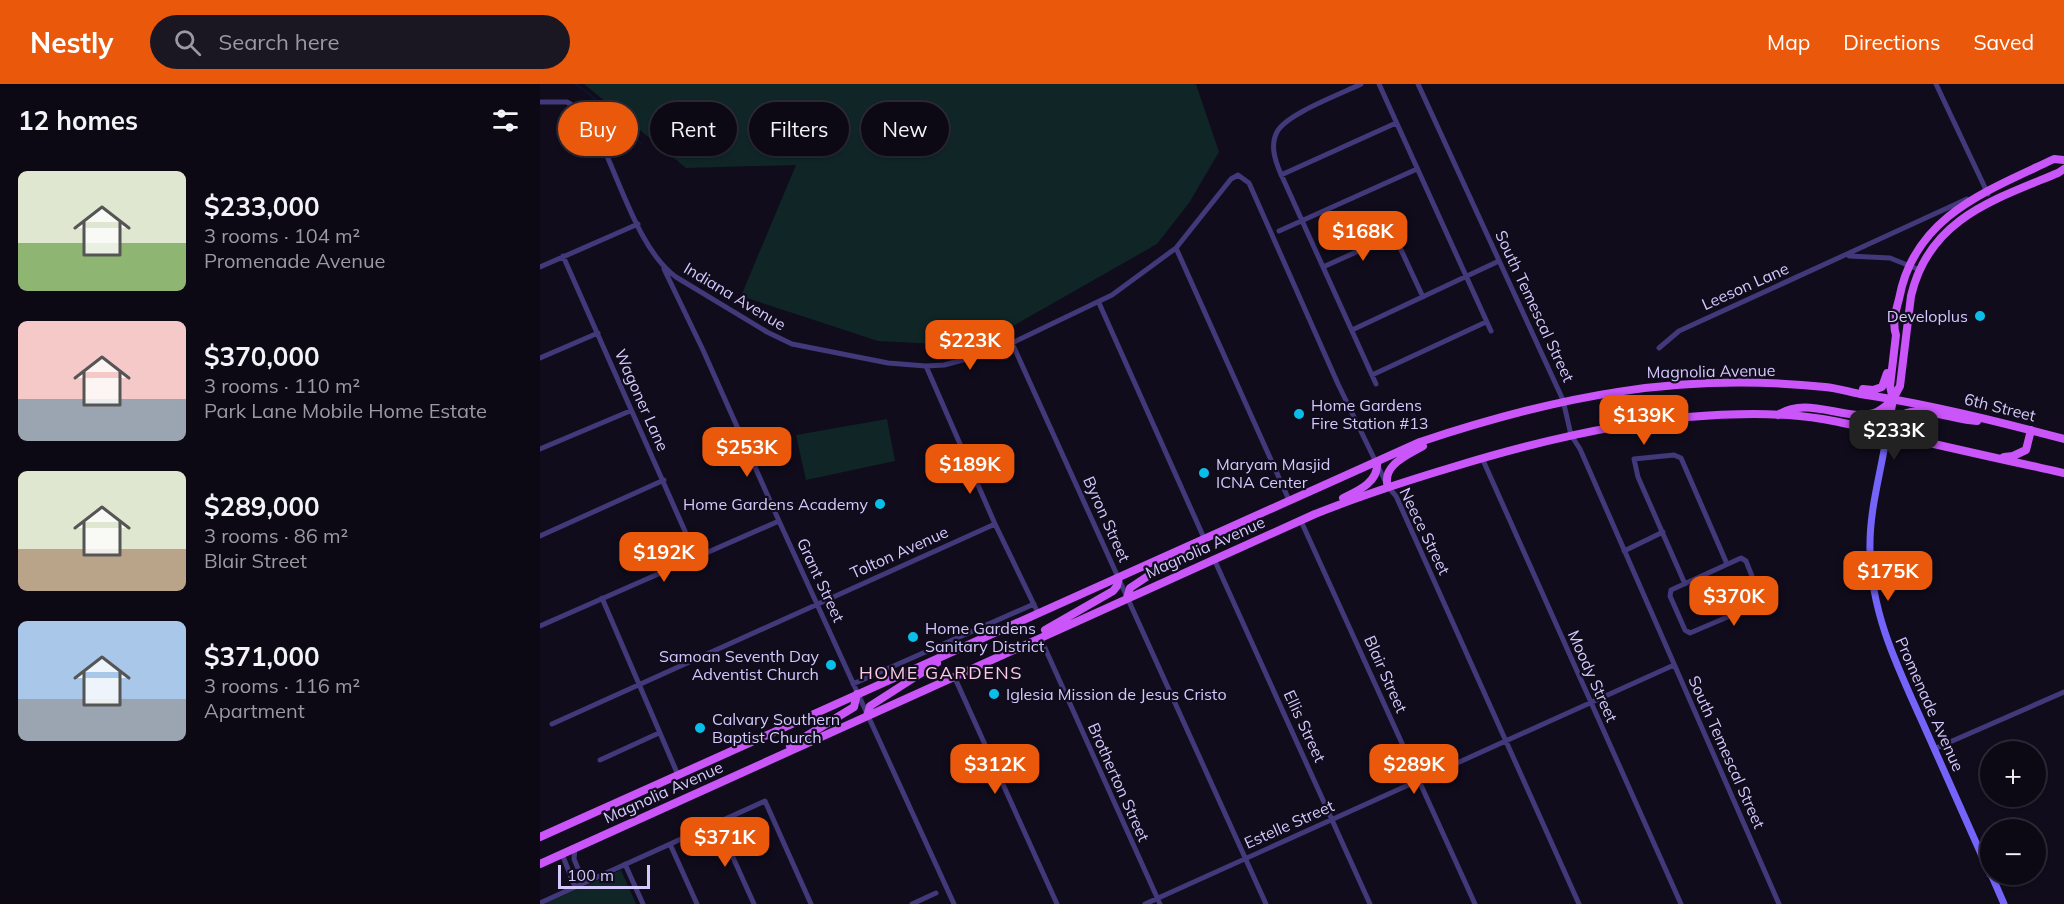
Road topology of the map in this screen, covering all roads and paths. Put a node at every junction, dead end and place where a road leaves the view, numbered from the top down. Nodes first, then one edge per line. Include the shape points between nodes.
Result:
1 (1361, 84) edge
2 (1379, 84) edge
3 (1418, 84) edge
4 (1936, 84) edge
5 (540, 102) edge
6 (1396, 123) junction
7 (2064, 160) edge
8 (2064, 168) edge
9 (1417, 169) junction
10 (1281, 175) junction
11 (1238, 176) joint
12 (1986, 191) junction
13 (1992, 202) junction
14 (1302, 222) junction
15 (638, 224) junction
16 (1389, 224) dead end
17 (1279, 231) dead end
18 (1394, 235) junction
19 (1176, 248) junction
20 (563, 256) junction
21 (1847, 256) junction
22 (1499, 261) junction
23 (1909, 265) junction
24 (540, 267) edge
25 (663, 267) junction
26 (1323, 267) junction
27 (1920, 270) junction
28 (1466, 277) junction
29 (1423, 297) junction
30 (1099, 303) junction
31 (1486, 322) junction
32 (1894, 328) junction
33 (1352, 330) junction
34 (1491, 331) dead end
35 (598, 333) junction
36 (1012, 343) junction
37 (1659, 348) dead end
38 (540, 358) edge
39 (926, 366) junction
40 (1372, 375) junction
41 (1376, 384) dead end
42 (1828, 387) junction
43 (1893, 399) junction
44 (1563, 400) junction
45 (630, 411) junction
46 (1778, 415) junction
47 (1992, 420) junction
48 (2031, 430) junction
49 (1887, 433) junction
50 (1441, 435) junction
51 (1571, 435) junction
52 (2064, 439) edge
53 (540, 450) edge
54 (1482, 458) junction
55 (1997, 458) junction
56 (1377, 462) junction
57 (2064, 473) edge
58 (664, 480) junction
59 (1388, 487) junction
60 (1289, 500) junction
61 (1315, 514) junction
62 (779, 521) junction
63 (1301, 521) junction
64 (995, 524) junction
65 (1663, 532) junction
66 (540, 536) edge
67 (1204, 538) junction
68 (1624, 551) junction
69 (696, 556) junction
70 (1214, 559) junction
71 (1727, 564) junction
72 (1119, 577) junction
73 (1685, 584) junction
74 (603, 598) junction
75 (1127, 598) junction
76 (817, 603) junction
77 (1034, 604) junction
78 (1038, 613) junction
79 (541, 624) edge
80 (1040, 638) junction
81 (962, 647) junction
82 (1674, 665) junction
83 (954, 676) junction
84 (638, 684) junction
85 (853, 684) junction
86 (2064, 692) edge
87 (857, 694) junction
88 (1591, 704) junction
89 (867, 716) junction
90 (552, 724) dead end
91 (659, 733) junction
92 (1506, 741) junction
93 (1934, 749) junction
94 (600, 760) dead end
95 (759, 765) junction
96 (678, 775) junction
97 (1419, 780) junction
98 (1333, 819) junction
99 (717, 822) junction
100 (540, 837) edge
101 (670, 843) junction
102 (575, 848) junction
103 (1980, 850) edge
104 (562, 854) junction
105 (1246, 858) junction
106 (540, 864) edge
107 (625, 864) junction
108 (584, 883) junction
109 (1996, 885) edge
110 (575, 887) junction
111 (936, 893) dead end
112 (1159, 901) edge
113 (540, 903) edge
114 (643, 904) edge
115 (697, 904) edge
116 (754, 904) edge
117 (811, 904) edge
118 (912, 904) edge
119 (954, 904) edge
120 (1057, 904) edge
121 (1145, 904) edge
122 (1266, 904) edge
123 (1370, 904) edge
124 (1475, 904) edge
125 (1579, 904) edge
126 (1681, 904) edge
127 (1779, 904) edge
128 (2004, 904) edge

1 - 10 street via 1287,119 1276,132 1273,146
2 - 6 street
3 - 22 street, South Temescal Street
4 - 12 street
5 - 15 street, Indiana Avenue via 567,102 585,113
6 - 9 street
6 - 10 street
7 - 12 main road via 2054,159
8 - 13 main road
9 - 14 street
9 - 28 street
10 - 14 street
11 - 19 street, Indiana Avenue via 1231,179
11 - 56 street, Neece Street via 1249,183
12 - 13 street
12 - 21 street, Leeson Lane
12 - 23 main road via 1957,208 1933,229
13 - 27 main road via 1962,218 1941,237
14 - 17 street
14 - 26 street
15 - 20 street
15 - 25 street, Indiana Avenue
16 - 18 street
18 - 26 street
18 - 29 street
19 - 30 street, Indiana Avenue
19 - 60 street
20 - 24 street
20 - 35 street, Wagoner Lane
21 - 23 street, Leeson Lane via 1878,256
21 - 37 street, Leeson Lane via 1679,331
22 - 28 street
22 - 44 street, South Temescal Street
23 - 27 street, Leeson Lane
23 - 32 main road via 1903,277
25 - 39 street, Indiana Avenue via 786,342 866,359
25 - 62 street, Grant Street
26 - 33 street
27 - 43 main road via 1908,310 1900,386
28 - 29 street
28 - 31 street
29 - 33 street
30 - 36 street, Indiana Avenue
30 - 67 street
31 - 34 street
31 - 40 street
32 - 42 main road via 1882,387
32 - 43 main road via 1890,386
33 - 40 street
35 - 38 street
35 - 45 street, Wagoner Lane
36 - 39 street, Indiana Avenue via 956,363
36 - 72 street, Byron Street
39 - 64 street
40 - 41 street
42 - 43 main road, Magnolia Avenue
42 - 44 main road, Magnolia Avenue via 1683,384
43 - 46 main road via 1873,414 1788,408
43 - 47 main road, 6th Street
43 - 49 main road
44 - 50 main road, Magnolia Avenue
44 - 51 street, South Temescal Street
45 - 53 street
45 - 58 street, Wagoner Lane
46 - 49 main road, Magnolia Avenue
46 - 51 main road, Magnolia Avenue via 1641,422
47 - 48 main road, 6th Street
47 - 49 main road via 1966,421 1907,412 1895,419
48 - 52 main road, 6th Street
48 - 55 main road via 2026,450
49 - 55 main road
49 - 93 main road, Promenade Avenue via 1871,512 1871,578 1883,631
50 - 56 main road, Magnolia Avenue
50 - 59 main road via 1390,468
51 - 54 main road, Magnolia Avenue
51 - 68 street, South Temescal Street via 1578,443
54 - 59 main road, Magnolia Avenue
54 - 88 street, Moody Street
55 - 57 main road
56 - 59 street, Neece Street
56 - 60 main road, Magnolia Avenue
56 - 61 main road via 1373,479
58 - 66 street
58 - 69 street, Wagoner Lane
59 - 61 main road, Magnolia Avenue
59 - 92 street, Neece Street via 1396,496
60 - 67 main road, Magnolia Avenue
61 - 63 main road, Magnolia Avenue
62 - 69 street
62 - 76 street, Grant Street
63 - 70 main road, Magnolia Avenue
63 - 97 street, Blair Street
64 - 76 street, Tolton Avenue
64 - 77 street
65 - 68 street
65 - 71 street via 1634,459 1674,454 1681,458
65 - 73 street
67 - 72 main road, Magnolia Avenue
67 - 75 main road via 1130,588
68 - 82 street, South Temescal Street
69 - 74 street
70 - 75 main road, Magnolia Avenue
70 - 98 street, Ellis Street
71 - 73 street
71 - 73 street via 1741,558 1746,561 1761,599 1758,604 1690,633 1670,596 1671,590
72 - 75 street, Byron Street
72 - 78 main road, Magnolia Avenue
72 - 80 main road via 1113,591 1046,629
74 - 79 street
74 - 84 street
75 - 80 main road, Magnolia Avenue
75 - 105 street, Byron Street
76 - 84 street, Tolton Avenue
76 - 85 street, Grant Street
77 - 78 street
77 - 85 street
78 - 81 main road, Magnolia Avenue
80 - 83 main road, Magnolia Avenue
80 - 112 street, Brotherton Street
81 - 87 main road, Magnolia Avenue
81 - 89 main road via 870,706
82 - 88 street, Estelle Street
82 - 127 street, South Temescal Street
83 - 89 main road, Magnolia Avenue
83 - 120 street
84 - 90 street, Tolton Avenue
84 - 91 street
85 - 87 street, Grant Street
86 - 93 street
87 - 89 street, Grant Street
87 - 95 main road via 854,707
87 - 96 main road, Magnolia Avenue
88 - 92 street, Estelle Street
88 - 126 street, Moody Street
89 - 95 main road, Magnolia Avenue
89 - 119 street, Grant Street
91 - 94 street
91 - 96 street
92 - 97 street, Estelle Street
92 - 125 street, Neece Street
93 - 103 main road, Promenade Avenue
95 - 102 main road, Magnolia Avenue
96 - 100 main road, Magnolia Avenue
97 - 98 street, Estelle Street
97 - 124 street, Blair Street
98 - 105 street, Estelle Street
98 - 123 street, Ellis Street
99 - 101 street
99 - 116 street
99 - 117 street via 765,801
101 - 107 street
101 - 115 street
102 - 104 main road, Magnolia Avenue
102 - 108 street via 574,859
104 - 106 main road, Magnolia Avenue
104 - 110 street
105 - 112 street, Estelle Street
105 - 122 street, Byron Street
107 - 108 street
107 - 114 street
108 - 110 street
109 - 128 main road, Promenade Avenue
110 - 113 street
111 - 118 street
112 - 121 street, Estelle Street

